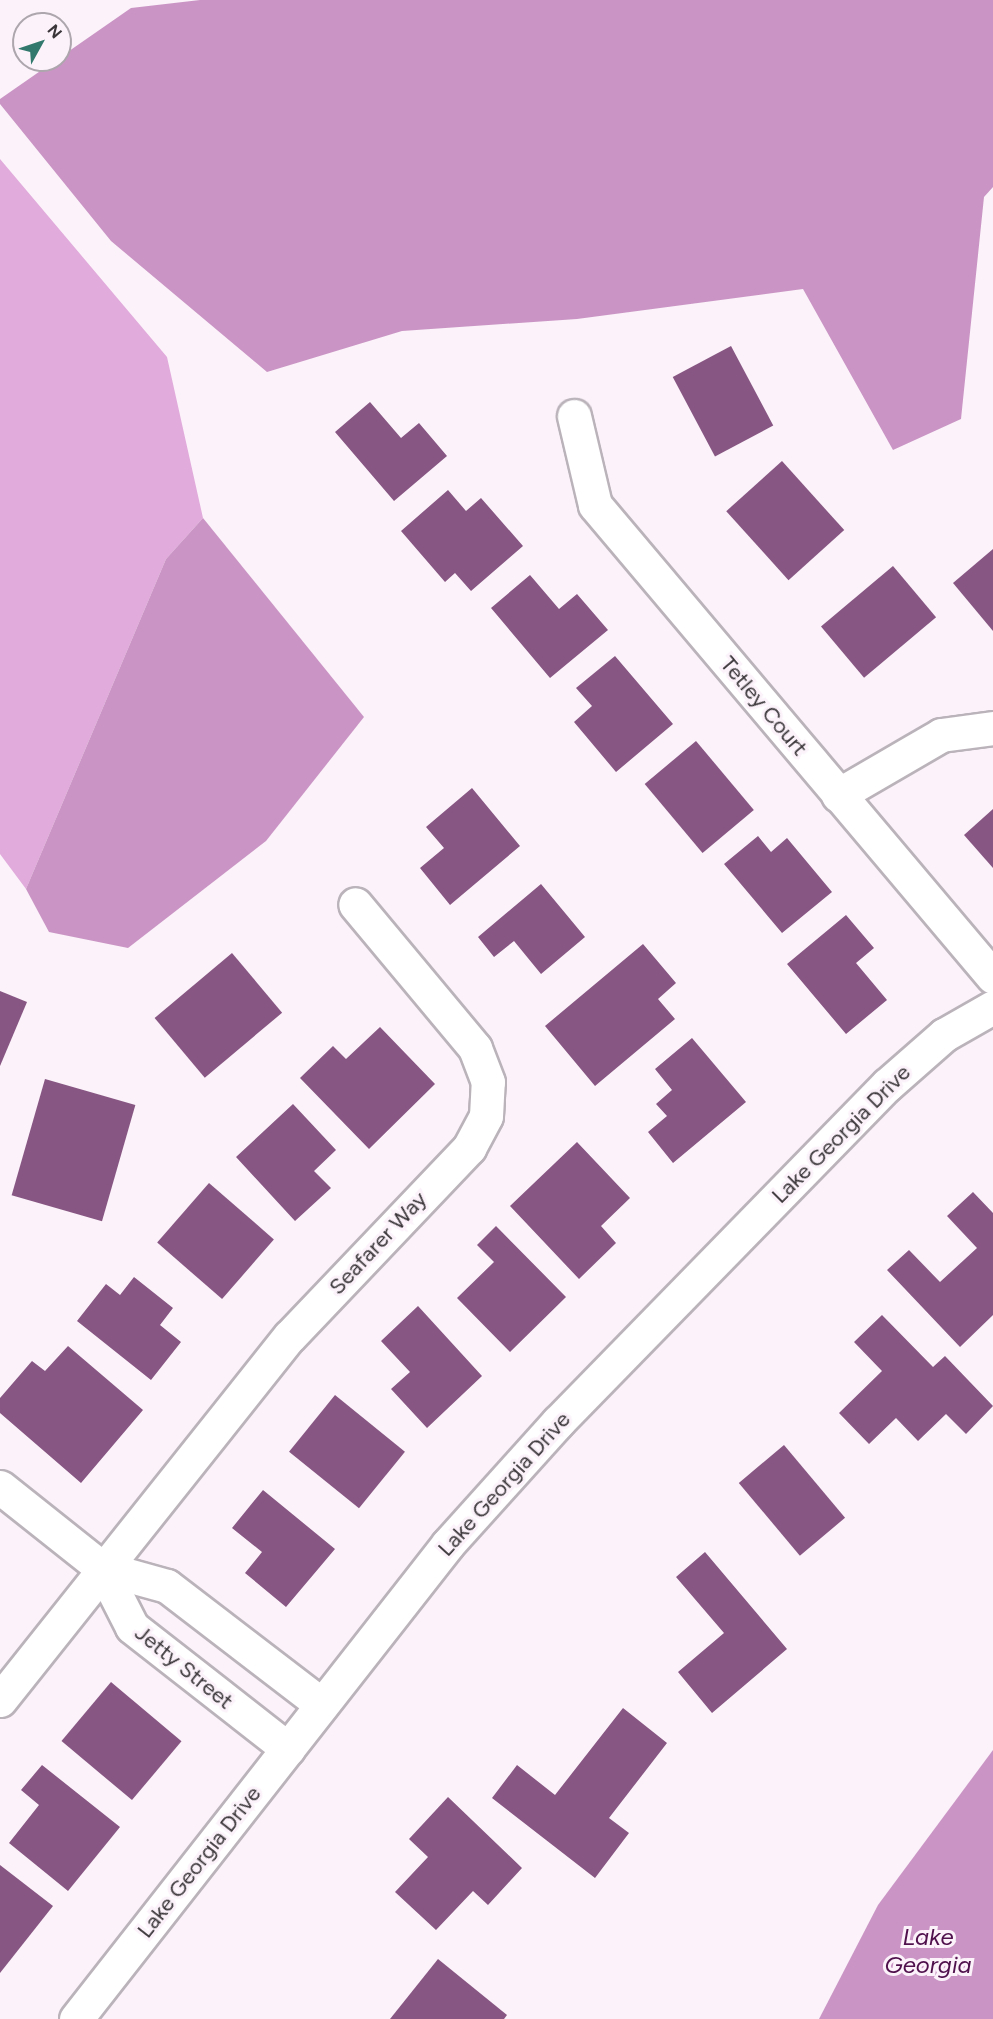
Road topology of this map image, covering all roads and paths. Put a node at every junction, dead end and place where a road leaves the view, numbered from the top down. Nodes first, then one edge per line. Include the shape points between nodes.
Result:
1 (574, 416) dead end
2 (993, 728) edge
3 (838, 795) junction
4 (354, 904) dead end
5 (993, 977) edge
6 (993, 1007) edge
7 (0, 1487) edge
8 (102, 1568) junction
9 (0, 1700) edge
10 (322, 1705) junction
11 (288, 1749) junction
12 (76, 2019) edge

1 - 3 street, Tetley Court via 595,505
2 - 3 street via 941,735
3 - 5 street, Tetley Court
4 - 8 street, Seafarer Way via 475,1048 488,1082 486,1116 469,1148 290,1336
6 - 10 street, Lake Georgia Drive via 944,1035 887,1085 558,1422 448,1544
7 - 8 street, Jetty Street
8 - 9 street
8 - 10 street, Jetty Street via 167,1587
8 - 11 street, Jetty Street via 132,1627
10 - 11 street, Lake Georgia Drive
11 - 12 street, Lake Georgia Drive

